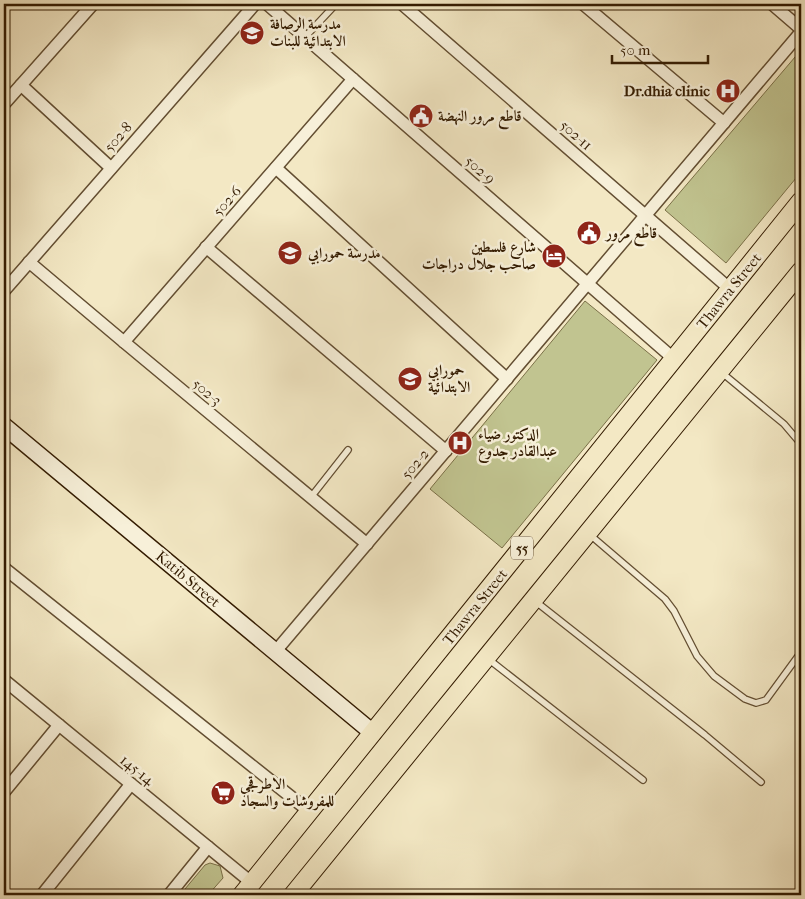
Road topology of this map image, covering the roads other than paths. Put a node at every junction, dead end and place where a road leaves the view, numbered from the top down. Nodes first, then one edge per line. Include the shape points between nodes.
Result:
1 (93, 4) edge
2 (256, 4) edge
3 (267, 4) edge
4 (336, 4) edge
5 (402, 4) edge
6 (583, 4) edge
7 (772, 4) edge
8 (801, 31) edge
9 (305, 37) junction
10 (353, 79) junction
11 (21, 85) junction
12 (4, 104) edge
13 (724, 123) junction
14 (111, 168) junction
15 (276, 168) junction
16 (801, 201) edge
17 (646, 216) junction
18 (206, 248) junction
19 (29, 262) junction
20 (801, 271) edge
21 (588, 284) junction
22 (730, 289) junction
23 (4, 291) edge
24 (124, 342) junction
25 (674, 359) junction
26 (721, 371) junction
27 (507, 379) junction
28 (4, 426) edge
29 (801, 444) edge
30 (348, 450) dead end
31 (446, 451) junction
32 (311, 497) junction
33 (587, 533) junction
34 (367, 544) junction
35 (4, 568) edge
36 (533, 600) junction
37 (275, 652) junction
38 (801, 652) edge
39 (486, 658) junction
40 (4, 680) edge
41 (59, 725) junction
42 (373, 733) junction
43 (643, 780) dead end
44 (761, 782) dead end
45 (131, 784) junction
46 (4, 792) edge
47 (310, 812) junction
48 (208, 847) junction
49 (247, 889) edge
50 (42, 895) edge
51 (169, 895) edge
52 (293, 895) edge

1 - 11 street
2 - 14 street, 502-8
3 - 9 street, 502-9
4 - 9 lane
5 - 17 street, 502-11
6 - 13 street
7 - 8 street
8 - 13 street, 502-2
9 - 10 street, 502-9
10 - 15 street, 502-6
10 - 21 street, 502-9
11 - 12 street
11 - 14 street
13 - 17 street, 502-2
14 - 19 street, 502-8
15 - 18 street, 502-6
15 - 27 street
16 - 22 main road, Thawra Street / 55
17 - 21 street, 502-2
17 - 22 street, 502-11
18 - 24 street, 502-6
18 - 31 street
19 - 23 street, 502-8
19 - 24 street, 502-3
20 - 26 main road
21 - 25 street, 502-9
21 - 27 street, 502-2
22 - 25 main road, Thawra Street / 55
24 - 32 street, 502-3
25 - 42 main road, Thawra Street / 55
26 - 29 lane via 784,424
26 - 33 main road
27 - 31 street, 502-2
28 - 37 street, Katib Street
30 - 32 lane
31 - 34 street, 502-2
32 - 34 street, 502-3
33 - 36 main road
33 - 38 lane via 666,599 697,656 714,676 745,699 756,703 766,700
34 - 37 street, 502-2
35 - 47 street
36 - 39 main road
36 - 44 lane
37 - 42 street, Katib Street
39 - 43 lane
39 - 52 main road
40 - 41 street, 145-14
41 - 45 street, 145-14
41 - 46 street
42 - 47 main road, Thawra Street / 55
45 - 48 street, 145-14
45 - 50 street
47 - 49 main road, Thawra Street / 55
48 - 49 street, 145-14
48 - 51 street

